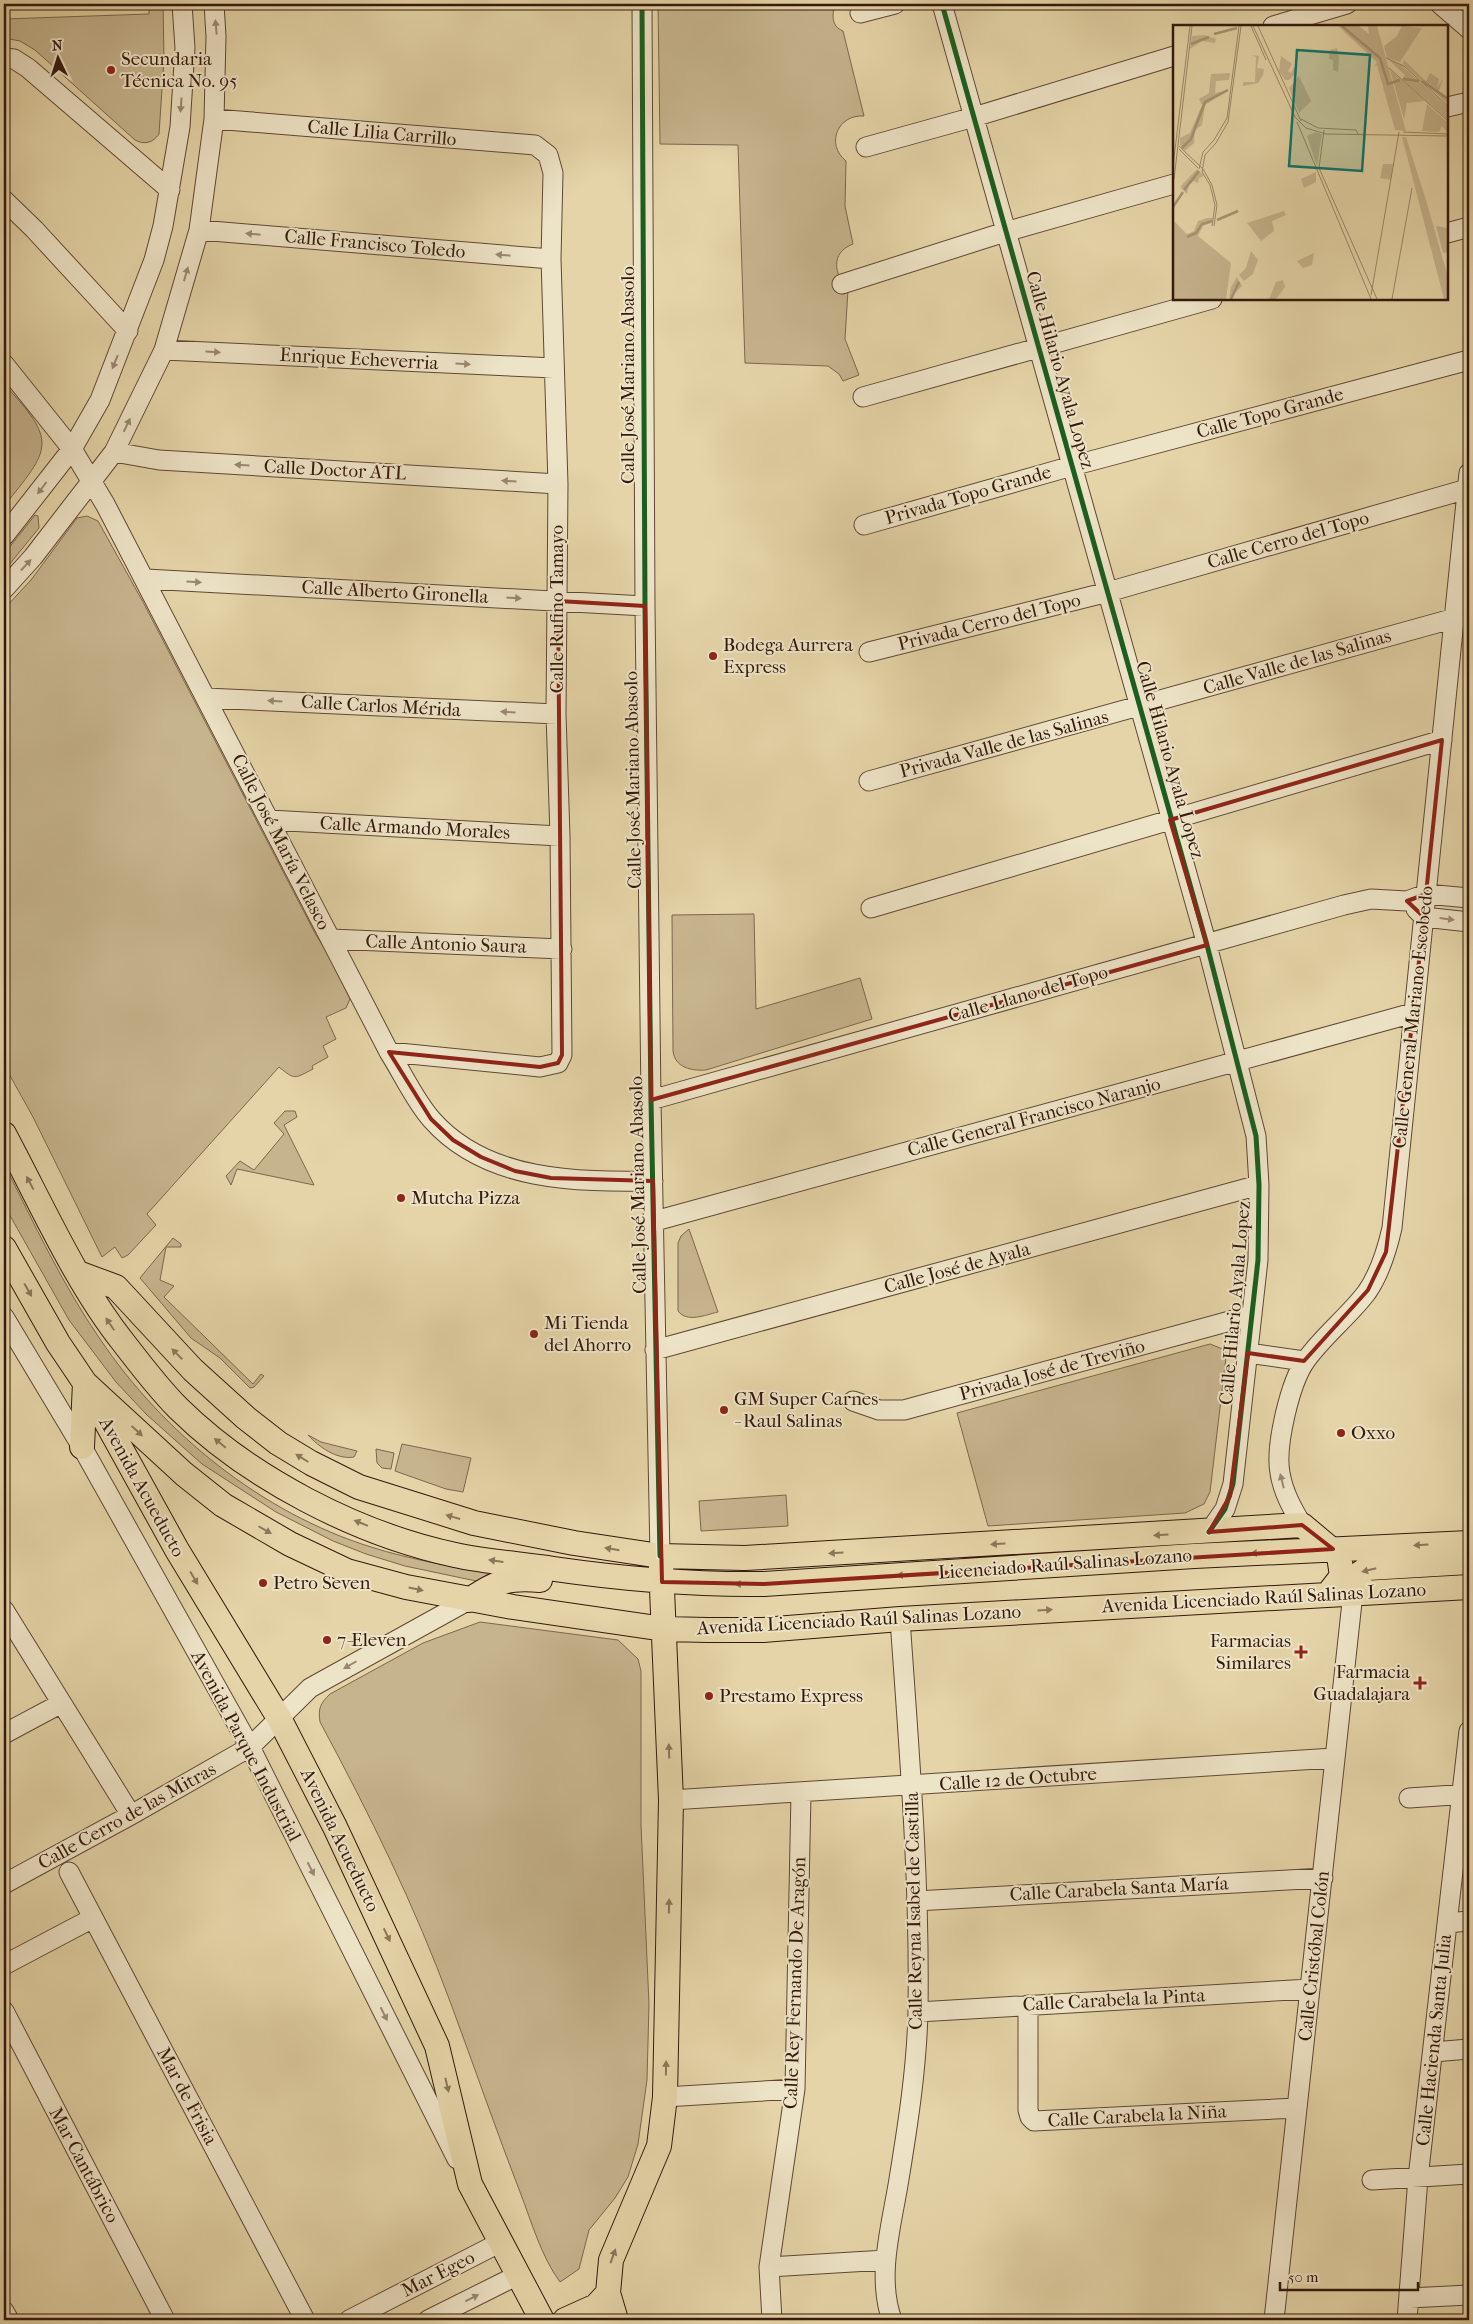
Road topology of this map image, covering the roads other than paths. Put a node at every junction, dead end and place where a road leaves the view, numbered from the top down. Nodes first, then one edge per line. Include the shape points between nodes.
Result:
1 (182, 4) edge
2 (214, 4) edge
3 (642, 4) edge
4 (894, 4) edge
5 (942, 4) edge
6 (1347, 4) edge
7 (1440, 4) edge
8 (860, 13) dead end
9 (1276, 25) edge
10 (1469, 29) edge
11 (1173, 56) edge
12 (4, 58) edge
13 (1469, 102) edge
14 (1448, 108) edge
15 (974, 117) junction
16 (214, 119) junction
17 (866, 147) dead end
18 (548, 155) joint
19 (1173, 184) edge
20 (170, 190) junction
21 (4, 200) edge
22 (1469, 227) edge
23 (199, 230) junction
24 (1005, 232) junction
25 (1448, 233) edge
26 (551, 259) junction
27 (842, 284) dead end
28 (1208, 300) edge
29 (128, 331) junction
30 (1040, 347) junction
31 (164, 350) junction
32 (1469, 360) edge
33 (4, 364) edge
34 (554, 368) junction
35 (863, 397) dead end
36 (72, 449) junction
37 (114, 452) junction
38 (1072, 466) junction
39 (92, 480) junction
40 (1468, 481) edge
41 (558, 484) junction
42 (864, 525) dead end
43 (4, 536) edge
44 (146, 579) junction
45 (4, 589) edge
46 (1108, 592) junction
47 (558, 600) junction
48 (645, 606) junction
49 (1455, 618) junction
50 (869, 652) dead end
51 (206, 698) junction
52 (1139, 707) junction
53 (556, 714) junction
54 (1442, 740) junction
55 (869, 781) dead end
56 (269, 820) junction
57 (1170, 820) junction
58 (560, 836) junction
59 (1426, 894) junction
60 (1469, 898) edge
61 (1407, 901) junction
62 (871, 908) dead end
63 (1424, 917) junction
64 (1469, 922) edge
65 (331, 939) junction
66 (1207, 945) junction
67 (562, 949) junction
68 (1413, 1013) junction
69 (389, 1052) junction
70 (1238, 1061) junction
71 (651, 1100) junction
72 (4, 1134) edge
73 (653, 1181) junction
74 (1260, 1185) junction
75 (655, 1221) junction
76 (4, 1248) edge
77 (78, 1273) junction
78 (1252, 1315) junction
79 (4, 1317) edge
80 (655, 1350) junction
81 (1248, 1353) junction
82 (1304, 1362) junction
83 (84, 1383) junction
84 (853, 1401) dead end
85 (82, 1447) junction
86 (1302, 1525) junction
87 (1209, 1532) junction
88 (1469, 1543) edge
89 (1333, 1550) junction
90 (660, 1556) junction
91 (1469, 1562) edge
92 (596, 1575) junction
93 (662, 1582) junction
94 (1469, 1587) edge
95 (1352, 1593) junction
96 (1328, 1594) junction
97 (469, 1600) junction
98 (4, 1610) edge
99 (900, 1619) junction
100 (664, 1629) junction
101 (60, 1704) junction
102 (280, 1718) junction
103 (1469, 1731) edge
104 (4, 1734) edge
105 (250, 1747) junction
106 (1334, 1758) junction
107 (912, 1785) junction
108 (801, 1793) junction
109 (1466, 1794) edge
110 (1409, 1798) dead end
111 (671, 1800) junction
112 (131, 1815) junction
113 (69, 1872) dead end
114 (1322, 1878) junction
115 (4, 1884) edge
116 (916, 1901) junction
117 (93, 1918) junction
118 (1469, 1921) edge
119 (1447, 1923) junction
120 (4, 1965) edge
121 (1310, 1989) junction
122 (1028, 2005) junction
123 (4, 2011) edge
124 (918, 2012) junction
125 (1469, 2049) edge
126 (1433, 2052) junction
127 (795, 2089) junction
128 (665, 2098) junction
129 (1297, 2108) junction
130 (1469, 2174) edge
131 (1418, 2178) junction
132 (1372, 2180) dead end
133 (470, 2184) junction
134 (500, 2242) junction
135 (886, 2260) junction
136 (769, 2267) junction
137 (518, 2275) junction
138 (608, 2293) junction
139 (1469, 2295) edge
140 (1409, 2298) junction
141 (4, 2311) edge
142 (9, 2320) edge
143 (165, 2320) edge
144 (305, 2320) edge
145 (350, 2320) edge
146 (428, 2320) edge
147 (542, 2320) edge
148 (565, 2320) edge
149 (616, 2320) edge
150 (772, 2320) edge
151 (892, 2320) edge
152 (1274, 2320) edge
153 (1407, 2320) edge

1 -> 20 street via 185,48
16 -> 2 street
3 - 48 street, Calle José Mariano Abasolo
4 - 8 street
5 - 15 street, Calle Hilario Ayala Lopez
6 - 9 street
7 - 10 street
11 - 15 street
12 - 20 street via 14,59 28,68
13 - 14 street
15 - 17 street
15 - 24 street, Calle Hilario Ayala Lopez
16 - 18 street, Calle Lilia Carrillo via 535,145
16 - 23 street
18 - 26 street, Calle Rufino Tamayo via 553,173
19 - 24 street
20 - 29 street via 154,260
21 - 29 street
22 - 25 street
26 -> 23 street, Calle Francisco Toledo
31 -> 23 street
24 - 27 street
24 - 30 street, Calle Hilario Ayala Lopez
26 - 34 street, Calle Rufino Tamayo
28 - 30 street
29 -> 36 street via 100,400
30 - 35 street
30 - 38 street, Calle Hilario Ayala Lopez
31 -> 34 street, Enrique Echeverria
37 -> 31 street
32 - 38 street, Calle Topo Grande
33 - 36 street, Calle José María Velasco
34 - 41 street, Calle Rufino Tamayo
36 - 39 street, Calle José María Velasco
36 -> 43 street
37 - 39 street
41 -> 37 street, Calle Doctor ATL via 160,460
38 - 42 street, Privada Topo Grande
38 - 46 street, Calle Hilario Ayala Lopez
39 - 44 street, Calle José María Velasco
45 -> 39 street
40 - 46 street, Calle Cerro del Topo
40 - 49 street, Calle General Mariano Escobedo
41 - 47 street, Calle Rufino Tamayo
44 -> 47 street, Calle Alberto Gironella
44 - 51 street, Calle José María Velasco
46 - 50 street, Privada Cerro del Topo
46 - 52 street, Calle Hilario Ayala Lopez
47 - 48 street, Calle Alberto Gironella
47 - 53 street, Calle Rufino Tamayo
48 - 71 street, Calle José Mariano Abasolo
49 - 52 street, Calle Valle de las Salinas
49 - 54 street, Calle General Mariano Escobedo
53 -> 51 street, Calle Carlos Mérida
51 - 56 street, Calle José María Velasco
52 - 55 street, Privada Valle de las Salinas
52 - 57 street, Calle Hilario Ayala Lopez
53 - 58 street, Calle Rufino Tamayo
54 - 57 street
54 - 59 street, Calle General Mariano Escobedo
56 - 58 street, Calle Armando Morales
56 - 65 street, Calle José María Velasco
57 - 62 street
57 - 66 street, Calle Hilario Ayala Lopez
58 - 67 street, Calle Rufino Tamayo
59 - 60 street
59 - 61 street, Calle Llano del Topo
59 - 63 street, Calle General Mariano Escobedo
61 - 63 street
61 - 66 street, Calle Llano del Topo via 1371,899
63 -> 64 street
63 - 68 street, Calle General Mariano Escobedo
65 - 67 street, Calle Antonio Saura
65 - 69 street, Calle José María Velasco
66 - 70 street, Calle Hilario Ayala Lopez
66 - 71 street, Calle Llano del Topo
67 - 69 street, Calle Rufino Tamayo via 563,1042 558,1063 540,1067
68 - 70 street, Calle General Francisco Naranjo
68 - 82 street, Calle General Mariano Escobedo via 1392,1228 1386,1252 1368,1290
69 - 73 street, Calle José María Velasco via 431,1119 453,1140 481,1157 515,1171 551,1178
70 - 74 street, Calle Hilario Ayala Lopez via 1256,1136
70 - 75 street, Calle General Francisco Naranjo
71 - 73 street, Calle José Mariano Abasolo
77 -> 72 main road
73 - 75 street, Calle José Mariano Abasolo
74 - 78 street, Calle Hilario Ayala Lopez via 1258,1260
74 - 80 street, Calle José de Ayala
75 - 80 street, Calle José Mariano Abasolo
76 -> 83 main road, Avenida Licenciado Raúl Salinas Lozano
90 -> 77 main road via 474,1523 359,1487 311,1463 270,1437 193,1370 116,1286
92 -> 77 main road via 456,1555 406,1542 332,1512 268,1478 178,1408 108,1322
78 - 81 street, Calle Hilario Ayala Lopez
78 - 84 street, Privada José de Treviño via 904,1410 879,1410
79 - 85 street, Avenida Parque Industrial
80 - 90 street, Calle José Mariano Abasolo
81 - 82 street
81 - 87 street, Calle Hilario Ayala Lopez via 1230,1496
86 -> 82 street, Calle General Mariano Escobedo via 1284,1490 1279,1470 1286,1408
83 - 85 main road
83 -> 97 main road, Avenida Licenciado Raúl Salinas Lozano via 184,1474 223,1505 274,1535 330,1564 366,1578
83 -> 102 main road, Avenida Acueducto via 177,1550
85 - 105 street, Avenida Parque Industrial
86 - 87 main road
86 - 89 main road
87 -> 90 main road via 745,1558
88 -> 89 main road, Licenciado Raúl Salinas Lozano
89 -> 93 main road, Licenciado Raúl Salinas Lozano via 764,1584
89 - 96 main road via 1341,1562 1342,1576
90 - 93 main road
91 -> 95 main road via 1368,1568 1356,1576
92 - 93 main road
92 - 97 main road via 589,1580 570,1583 514,1578 501,1581
93 - 100 main road
94 - 95 main road, Avenida Licenciado Raúl Salinas Lozano
95 - 96 main road, Avenida Licenciado Raúl Salinas Lozano
95 - 106 street, Calle Cristóbal Colón
99 -> 96 main road, Avenida Licenciado Raúl Salinas Lozano
97 - 100 main road, Avenida Licenciado Raúl Salinas Lozano
97 -> 102 street, Calle Cerro de las Mitras via 310,1688
98 - 101 street
99 - 100 main road, Avenida Licenciado Raúl Salinas Lozano via 763,1630
99 - 107 street, Calle Reyna Isabel de Castilla
111 -> 100 main road
101 - 104 street
101 - 112 street
102 - 105 street, Calle Cerro de las Mitras
102 -> 133 main road, Avenida Acueducto via 437,2046
103 - 109 street, Calle Hacienda Santa Julia
105 - 112 street, Calle Cerro de las Mitras
105 -> 133 street, Avenida Parque Industrial
106 - 107 street, Calle 12 de Octubre
106 - 114 street, Calle Cristóbal Colón
107 - 108 street, Calle 12 de Octubre
107 - 116 street, Calle Reyna Isabel de Castilla
108 - 111 street, Calle 12 de Octubre
108 - 127 street, Calle Rey Fernando De Aragón
109 - 110 street
109 - 119 street, Calle Hacienda Santa Julia
128 -> 111 main road
112 - 115 street, Calle Cerro de las Mitras
113 - 117 street, Mar de Frisia
114 - 116 street, Calle Carabela Santa María
114 - 121 street, Calle Cristóbal Colón
116 - 124 street, Calle Reyna Isabel de Castilla
117 - 120 street
117 - 144 street, Mar de Frisia
118 - 119 street
119 - 126 street, Calle Hacienda Santa Julia
121 - 122 street, Calle Carabela la Pinta
121 - 129 street, Calle Cristóbal Colón
122 - 124 street, Calle Carabela la Pinta
122 - 129 street, Calle Carabela la Niña via 1028,2110 1034,2121
123 - 143 street, Mar Cantábrico
124 - 135 street, Calle Reyna Isabel de Castilla via 909,2113
125 - 126 street
126 - 131 street, Calle Hacienda Santa Julia
127 - 128 street
127 - 136 street, Calle Rey Fernando De Aragón
138 -> 128 main road via 611,2260 660,2146
129 - 152 street, Calle Cristóbal Colón
130 - 131 street
131 - 132 street
131 - 140 street, Calle Hacienda Santa Julia
133 - 134 main road, Avenida Acueducto
134 - 137 main road, Avenida Acueducto
134 - 145 street, Mar Egeo
135 - 136 street
135 - 151 street, Calle Reyna Isabel de Castilla
136 - 150 street, Calle Rey Fernando De Aragón
146 -> 137 street, Mar Egeo
137 - 147 main road, Avenida Acueducto
138 - 148 main road via 596,2306
138 - 149 main road
139 - 140 street
140 - 153 street, Calle Hacienda Santa Julia
141 - 142 street

